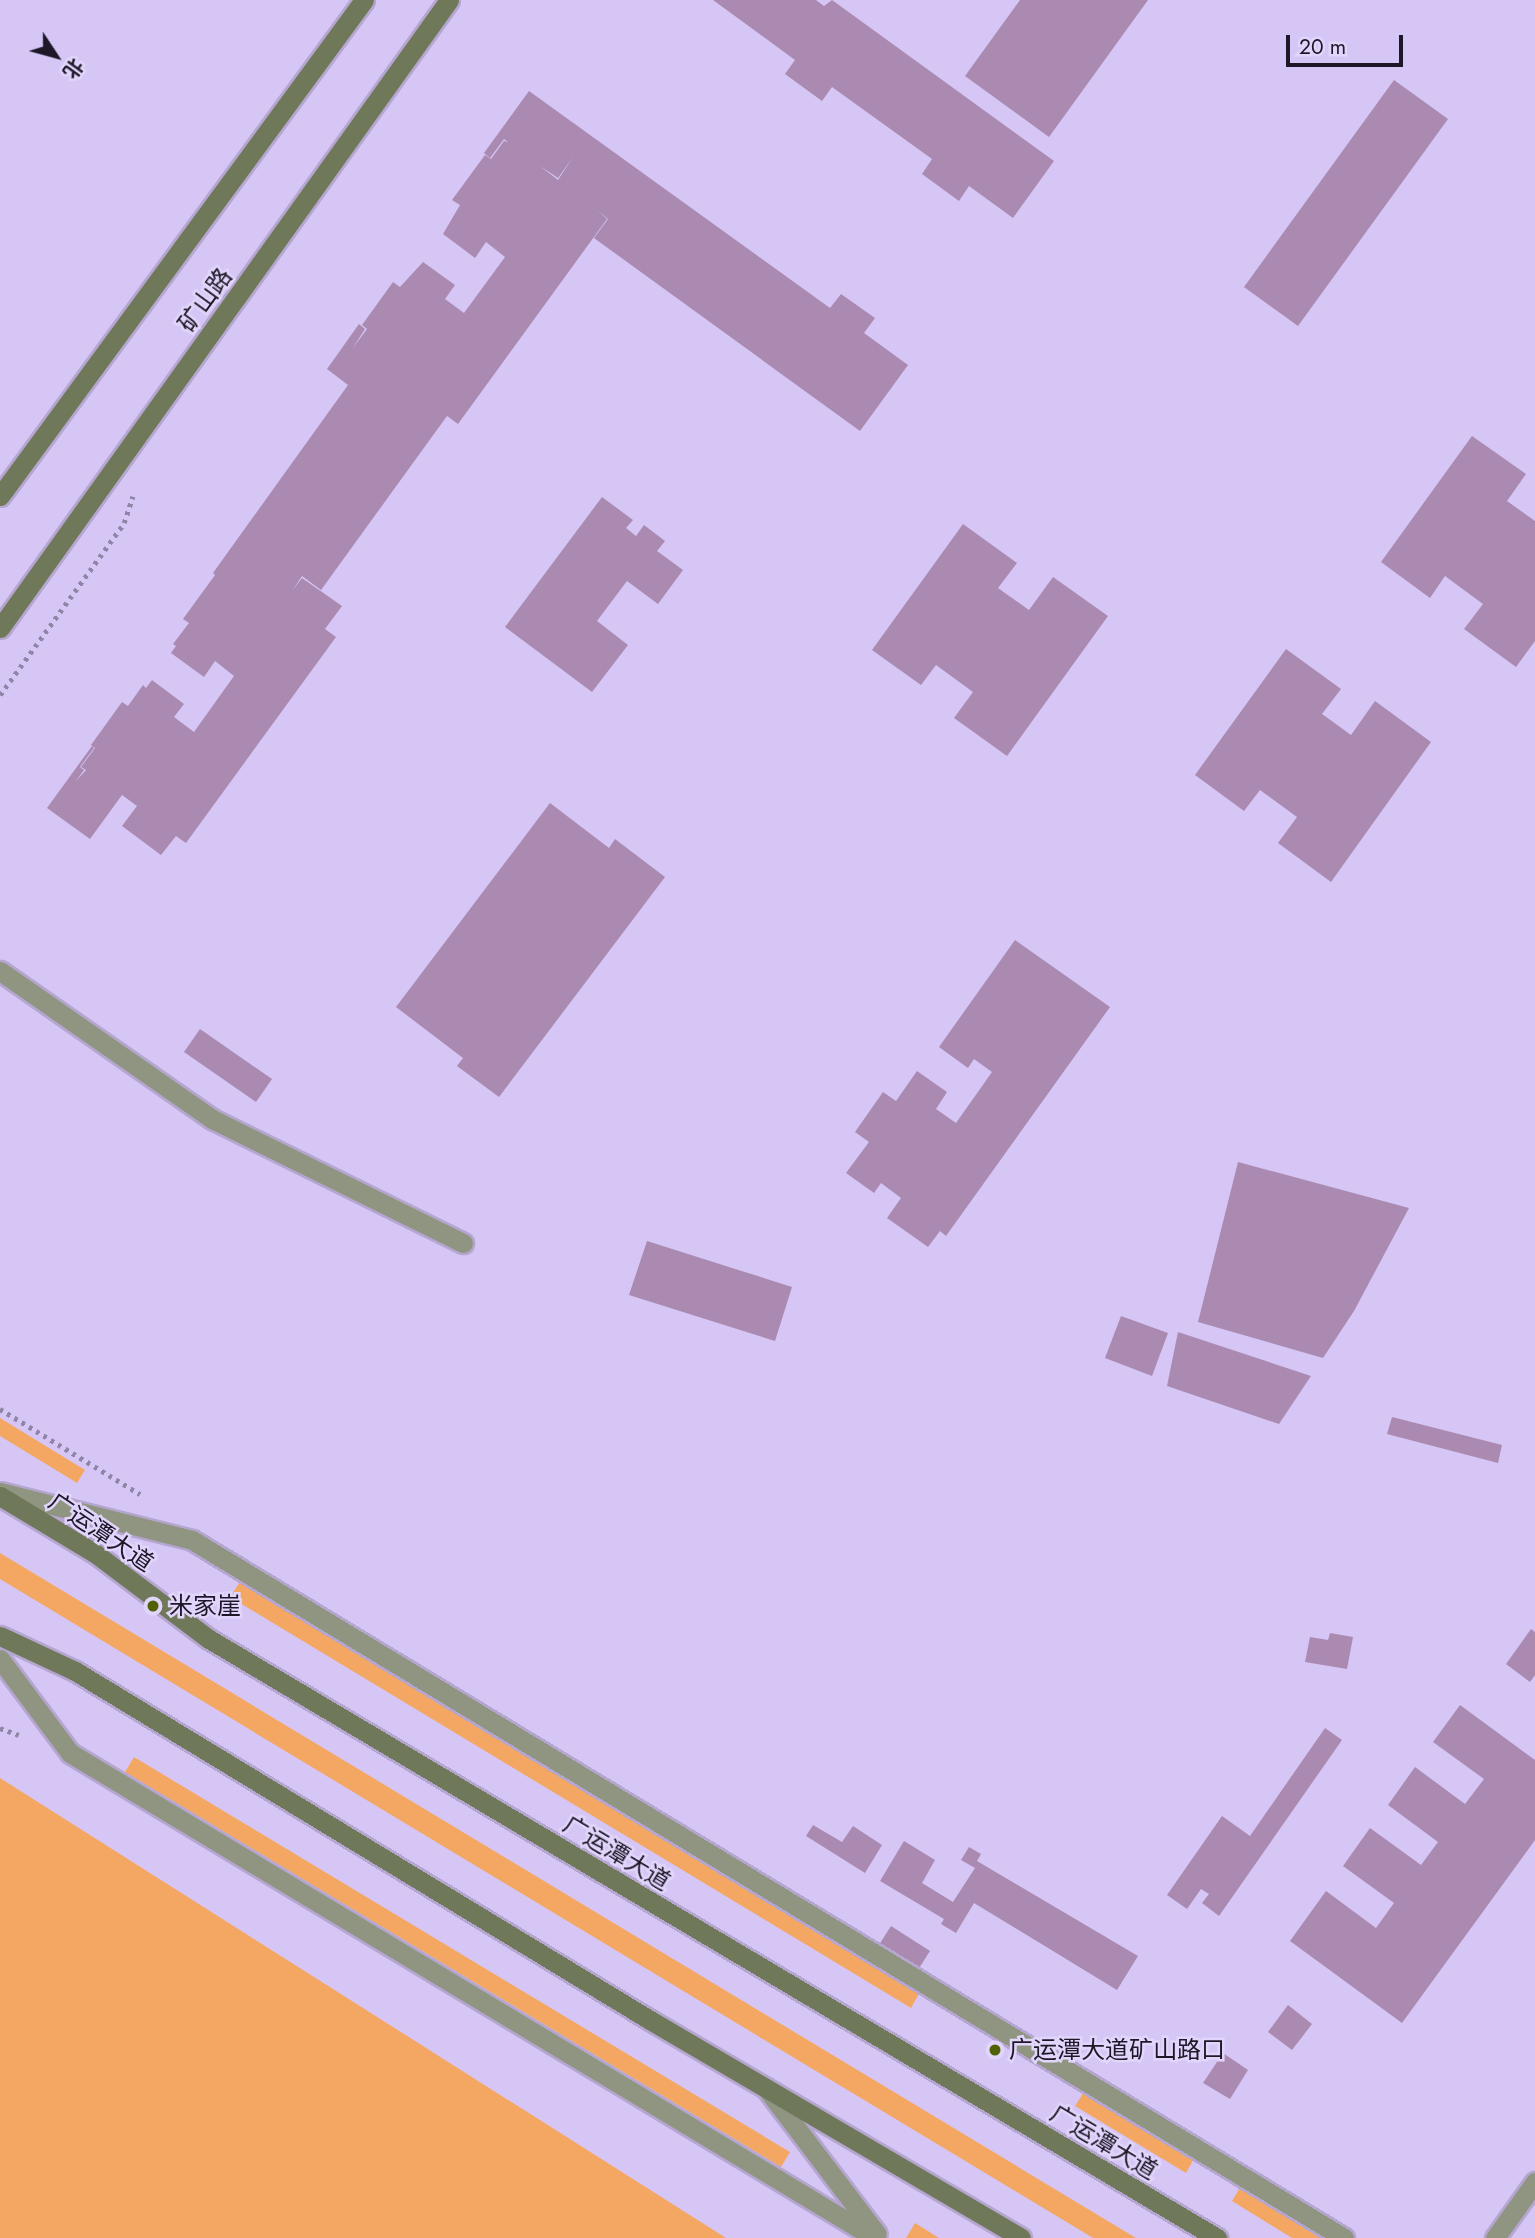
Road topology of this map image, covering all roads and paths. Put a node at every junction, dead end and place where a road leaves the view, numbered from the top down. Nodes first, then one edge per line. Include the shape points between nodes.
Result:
1 (364, 0) edge
2 (449, 0) edge
3 (0, 496) edge
4 (0, 628) edge
5 (0, 971) edge
6 (463, 1242) dead end
7 (0, 1409) edge
8 (0, 1494) edge
9 (151, 1500) dead end
10 (0, 1636) edge
11 (0, 1659) edge
12 (765, 2087) junction
13 (1535, 2182) edge
14 (875, 2238) edge
15 (880, 2238) edge
16 (1021, 2238) edge
17 (1217, 2238) edge
18 (1344, 2238) edge
19 (1495, 2238) edge

1 - 3 main road, 矿山路
2 - 4 main road, 矿山路
5 - 6 street via 212,1118
7 - 9 path
8 - 17 main road, 广运潭大道 via 96,1554 209,1639
8 - 18 street via 192,1540
10 - 12 main road via 75,1671
11 - 14 street via 70,1753
12 - 15 street
12 - 16 main road
13 - 19 street

